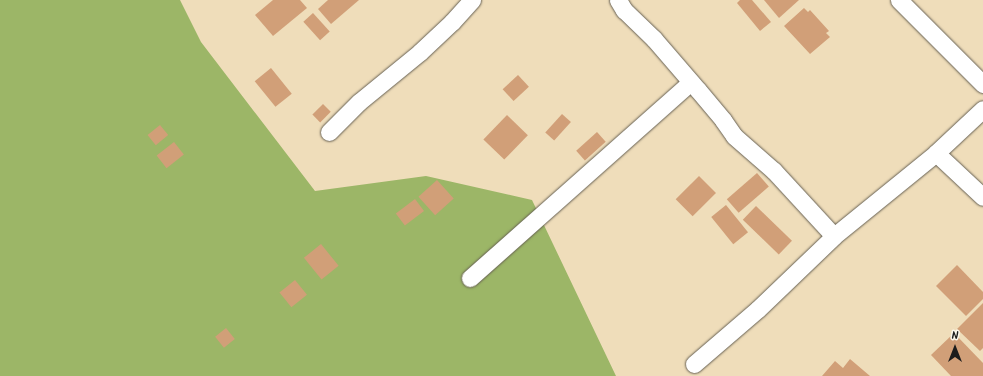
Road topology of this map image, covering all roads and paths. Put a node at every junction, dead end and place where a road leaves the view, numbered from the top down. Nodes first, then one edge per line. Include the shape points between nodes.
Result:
1 (472, 0) edge
2 (618, 0) edge
3 (899, 0) edge
4 (691, 82) junction
5 (983, 84) edge
6 (983, 109) edge
7 (329, 132) dead end
8 (936, 153) junction
9 (983, 196) edge
10 (834, 236) junction
11 (470, 278) dead end
12 (694, 364) dead end

1 - 7 street via 420,52 359,102
2 - 4 street via 624,10 654,39
3 - 5 street
4 - 10 street via 734,136 774,171
4 - 11 street
6 - 8 street
8 - 9 street
8 - 10 street
10 - 12 street via 758,309

